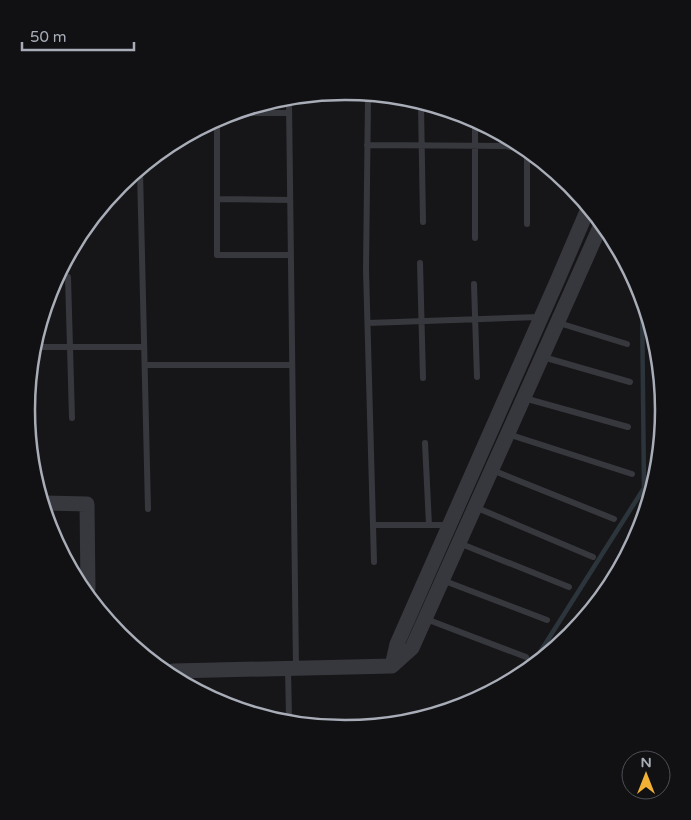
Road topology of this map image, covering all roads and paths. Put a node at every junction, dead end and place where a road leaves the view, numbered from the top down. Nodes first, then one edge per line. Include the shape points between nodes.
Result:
1 (368, 100) edge
2 (289, 104) edge
3 (421, 109) edge
4 (257, 112) edge
5 (289, 113) junction
6 (217, 128) edge
7 (475, 128) edge
8 (368, 145) junction
9 (422, 146) junction
10 (475, 146) junction
11 (510, 147) edge
12 (527, 158) edge
13 (140, 178) edge
14 (217, 198) junction
15 (290, 200) junction
16 (586, 214) edge
17 (423, 222) dead end
18 (527, 224) dead end
19 (599, 230) edge
20 (475, 238) dead end
21 (291, 255) junction
22 (420, 262) dead end
23 (68, 277) dead end
24 (474, 284) dead end
25 (541, 317) junction
26 (475, 319) junction
27 (421, 321) junction
28 (558, 322) junction
29 (368, 323) junction
30 (626, 344) dead end
31 (42, 347) edge
32 (70, 347) junction
33 (144, 347) junction
34 (542, 356) junction
35 (144, 365) junction
36 (292, 365) junction
37 (476, 377) dead end
38 (423, 378) dead end
39 (630, 382) dead end
40 (524, 398) junction
41 (72, 418) dead end
42 (628, 427) dead end
43 (508, 434) junction
44 (425, 442) dead end
45 (492, 470) junction
46 (632, 474) dead end
47 (49, 503) edge
48 (475, 507) junction
49 (148, 509) dead end
50 (614, 519) dead end
51 (373, 525) junction
52 (429, 525) junction
53 (449, 525) junction
54 (459, 543) junction
55 (594, 557) dead end
56 (374, 562) dead end
57 (442, 580) junction
58 (87, 583) edge
59 (569, 587) dead end
60 (425, 619) junction
61 (547, 620) dead end
62 (526, 657) dead end
63 (392, 666) junction
64 (292, 668) junction
65 (177, 671) edge
66 (289, 716) edge

1 - 8 lane
2 - 5 lane
3 - 9 lane
4 - 5 lane
5 - 15 lane
6 - 14 lane
7 - 10 lane
8 - 9 lane
8 - 29 lane
9 - 10 lane
9 - 17 lane
10 - 11 lane
10 - 20 lane
12 - 18 lane
13 - 33 lane
14 - 15 lane
14 - 21 lane via 217,255
15 - 21 lane
16 - 25 street
19 - 28 street
21 - 36 lane
22 - 27 lane
23 - 32 lane
24 - 26 lane
25 - 26 lane
25 - 53 street
26 - 27 lane
26 - 37 lane
27 - 29 lane
27 - 38 lane
28 - 30 lane
28 - 34 street
29 - 51 lane
31 - 32 lane
32 - 33 lane
32 - 41 lane
33 - 35 lane
34 - 39 lane
34 - 40 street
35 - 36 lane
35 - 49 lane
36 - 64 lane
40 - 42 lane
40 - 43 street
43 - 45 street
43 - 46 lane
44 - 52 lane
45 - 48 street
45 - 50 lane
47 - 58 street via 87,504
48 - 54 street
48 - 55 lane
51 - 52 lane
51 - 56 lane
52 - 53 lane
53 - 63 street via 397,644
54 - 57 street
54 - 59 lane
57 - 60 street
57 - 61 lane
60 - 62 lane
60 - 63 street via 412,648
63 - 64 street
64 - 65 street
64 - 66 lane

